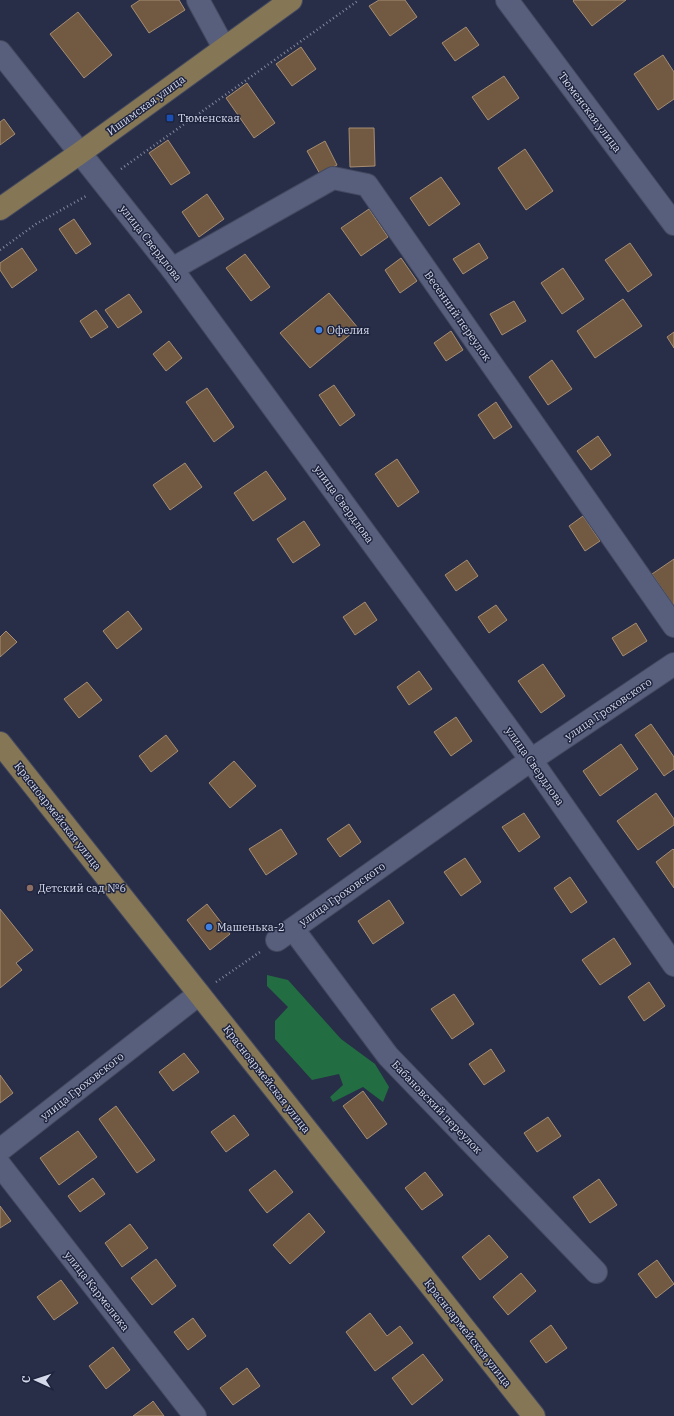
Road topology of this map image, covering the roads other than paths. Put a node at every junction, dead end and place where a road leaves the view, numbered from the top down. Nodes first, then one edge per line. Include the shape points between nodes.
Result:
1 (198, 0) edge
2 (291, 0) edge
3 (507, 0) edge
4 (224, 48) junction
5 (0, 52) edge
6 (80, 153) junction
7 (0, 209) edge
8 (674, 224) edge
9 (172, 269) junction
10 (674, 626) edge
11 (674, 664) edge
12 (0, 742) edge
13 (531, 760) junction
14 (285, 934) joint
15 (674, 965) edge
16 (199, 994) junction
17 (0, 1150) edge
18 (0, 1165) edge
19 (596, 1272) dead end
20 (195, 1416) edge
21 (534, 1416) edge

1 - 4 street
2 - 4 main road, Ишимская улица
3 - 8 street, Тюменская улица
4 - 6 main road, Ишимская улица
5 - 6 street, улица Свердлова
6 - 7 main road, Ишимская улица
6 - 9 street, улица Свердлова
9 - 10 street, Весенний переулок via 333,178 367,185
9 - 13 street, улица Свердлова
11 - 13 street, улица Гроховского
12 - 16 main road, Красноармейская улица
13 - 14 street, улица Гроховского
13 - 15 street, улица Свердлова
14 - 19 street, Бабановский переулок via 388,1056
16 - 17 street, улица Гроховского
16 - 21 main road, Красноармейская улица
18 - 20 street, улица Кармелюка

